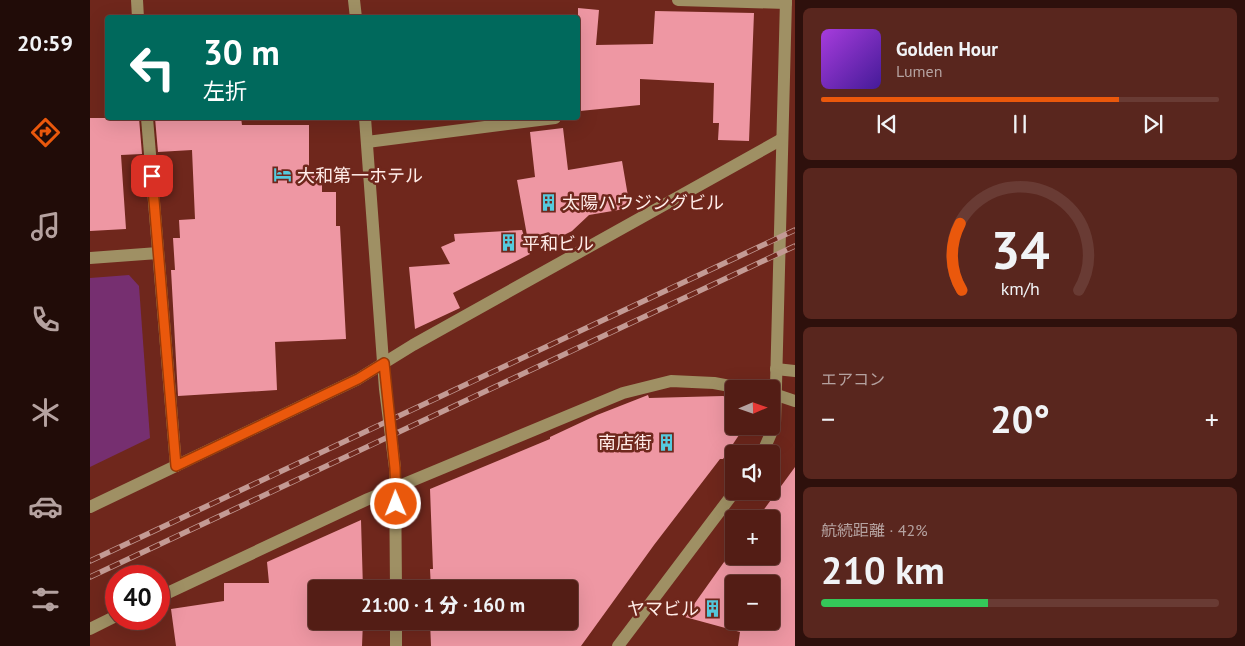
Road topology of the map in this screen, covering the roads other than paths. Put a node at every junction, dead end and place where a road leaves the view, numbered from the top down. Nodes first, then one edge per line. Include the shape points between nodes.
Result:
1 (137, 0) edge
2 (354, 0) edge
3 (678, 0) edge
4 (786, 2) edge
5 (138, 15) edge
6 (356, 15) edge
7 (147, 120) edge
8 (364, 120) edge
9 (539, 120) edge
10 (782, 138) junction
11 (367, 142) junction
12 (158, 253) junction
13 (90, 258) edge
14 (384, 363) junction
15 (776, 369) junction
16 (795, 371) edge
17 (775, 380) edge
18 (725, 385) edge
19 (780, 396) edge
20 (795, 401) edge
21 (176, 466) junction
22 (396, 488) junction
23 (728, 500) edge
24 (90, 507) edge
25 (396, 580) edge
26 (170, 592) edge
27 (105, 622) edge
28 (90, 629) edge
29 (396, 630) edge
30 (396, 646) edge
31 (618, 646) edge

1 - 5 street
2 - 6 street
3 - 4 street
4 - 10 street
7 - 12 street
8 - 11 street
9 - 11 street
10 - 14 street
10 - 15 street
11 - 14 street
12 - 13 street
12 - 21 street
14 - 21 street via 358,379
14 - 22 street
15 - 16 street
15 - 17 street
18 - 22 street via 671,381 623,393
19 - 20 street
21 - 24 street
22 - 25 street
22 - 26 street
23 - 31 street
27 - 28 street
29 - 30 street

